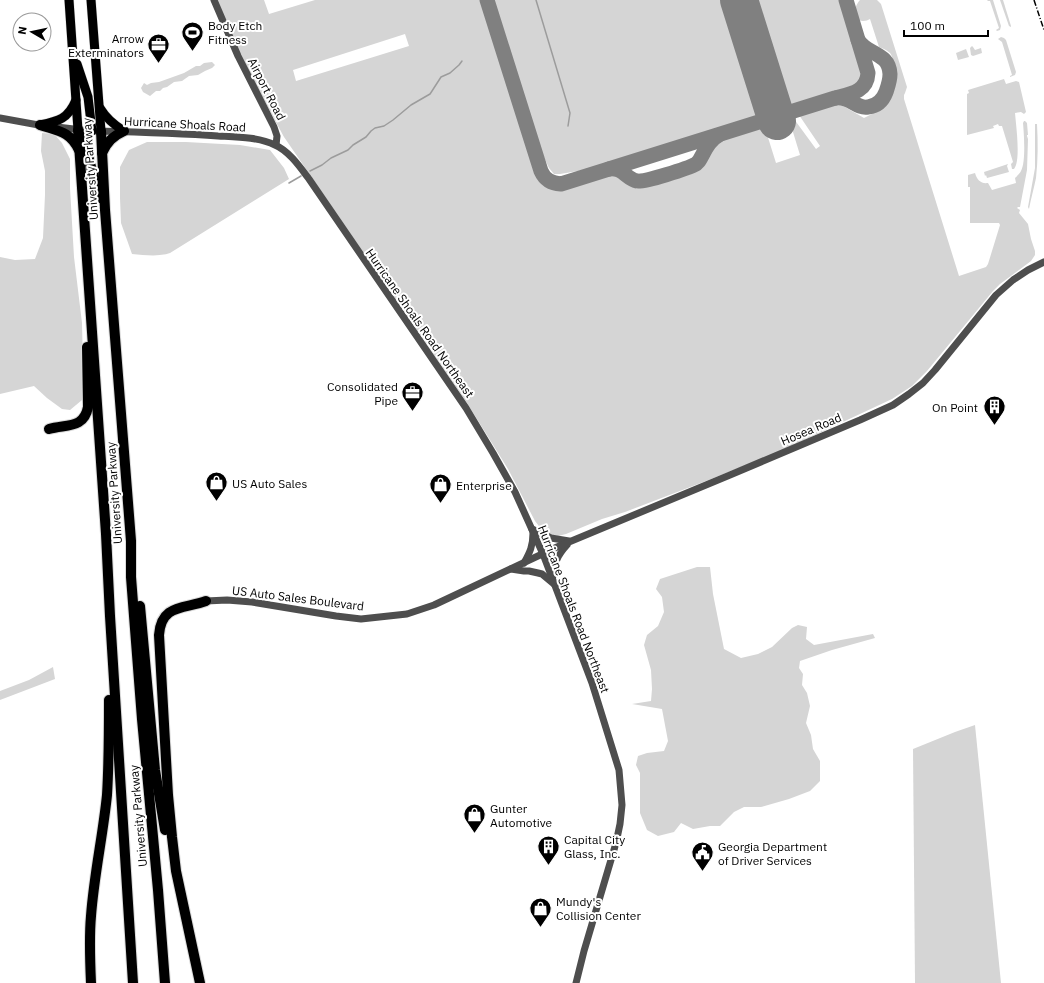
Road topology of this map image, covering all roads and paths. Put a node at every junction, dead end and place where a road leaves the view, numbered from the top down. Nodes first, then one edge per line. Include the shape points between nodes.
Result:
1 (69, 0) edge
2 (91, 0) edge
3 (214, 0) edge
4 (73, 52) junction
5 (76, 99) junction
6 (99, 107) junction
7 (0, 118) edge
8 (40, 125) junction
9 (89, 131) junction
10 (124, 131) junction
11 (276, 145) junction
12 (80, 152) junction
13 (102, 153) junction
14 (105, 210) junction
15 (1044, 262) edge
16 (90, 309) junction
17 (49, 429) dead end
18 (533, 530) junction
19 (131, 541) junction
20 (570, 542) junction
21 (543, 554) junction
22 (524, 563) junction
23 (510, 569) junction
24 (554, 582) junction
25 (206, 601) joint
26 (110, 616) junction
27 (176, 871) junction
28 (90, 983) edge
29 (133, 983) edge
30 (165, 983) edge
31 (200, 983) edge
32 (576, 983) edge

1 - 4 highway, University Parkway
2 - 6 highway, University Parkway
3 - 11 street, Airport Road via 238,56 274,127
4 - 5 highway, University Parkway
4 - 9 highway via 88,97
5 - 8 highway via 64,118
5 - 9 highway, University Parkway
6 - 9 highway, University Parkway
6 - 10 highway via 111,122
7 - 8 street, Hurricane Shoals Road
8 - 9 street, Hurricane Shoals Road
8 - 12 highway via 68,135 74,140
9 - 10 street, Hurricane Shoals Road
9 - 12 highway, University Parkway
9 - 13 highway, University Parkway
9 - 14 highway via 91,166
10 - 11 street, Hurricane Shoals Road via 239,138
10 - 13 highway via 107,143
11 - 18 street, Hurricane Shoals Road Northeast via 293,158 309,179 466,408 515,492
12 - 16 highway, University Parkway
13 - 14 highway, University Parkway
14 - 19 highway, University Parkway
15 - 20 street, Hosea Road via 1013,280 996,295 923,383 893,405
16 - 17 highway via 87,342 87,411 79,423
16 - 26 highway, University Parkway
18 - 20 street via 551,538
18 - 21 street, Hurricane Shoals Road Northeast
18 - 22 street via 532,548
19 - 27 highway via 137,577 156,770 164,823
19 - 30 highway, University Parkway via 131,577
20 - 21 street, Hosea Road
20 - 24 street via 556,559
21 - 22 street, US Auto Sales Boulevard
21 - 24 street, Hurricane Shoals Road Northeast
22 - 23 street, US Auto Sales Boulevard
23 - 24 street via 542,574
23 - 25 street, US Auto Sales Boulevard via 434,605 407,614 383,617 361,619 252,602
24 - 32 street, Hurricane Shoals Road Northeast via 592,683 619,770 622,805 616,843
25 - 27 highway via 172,610 161,622 160,630 168,795
26 - 28 highway via 109,764 91,916
26 - 29 highway, University Parkway
27 - 31 highway

